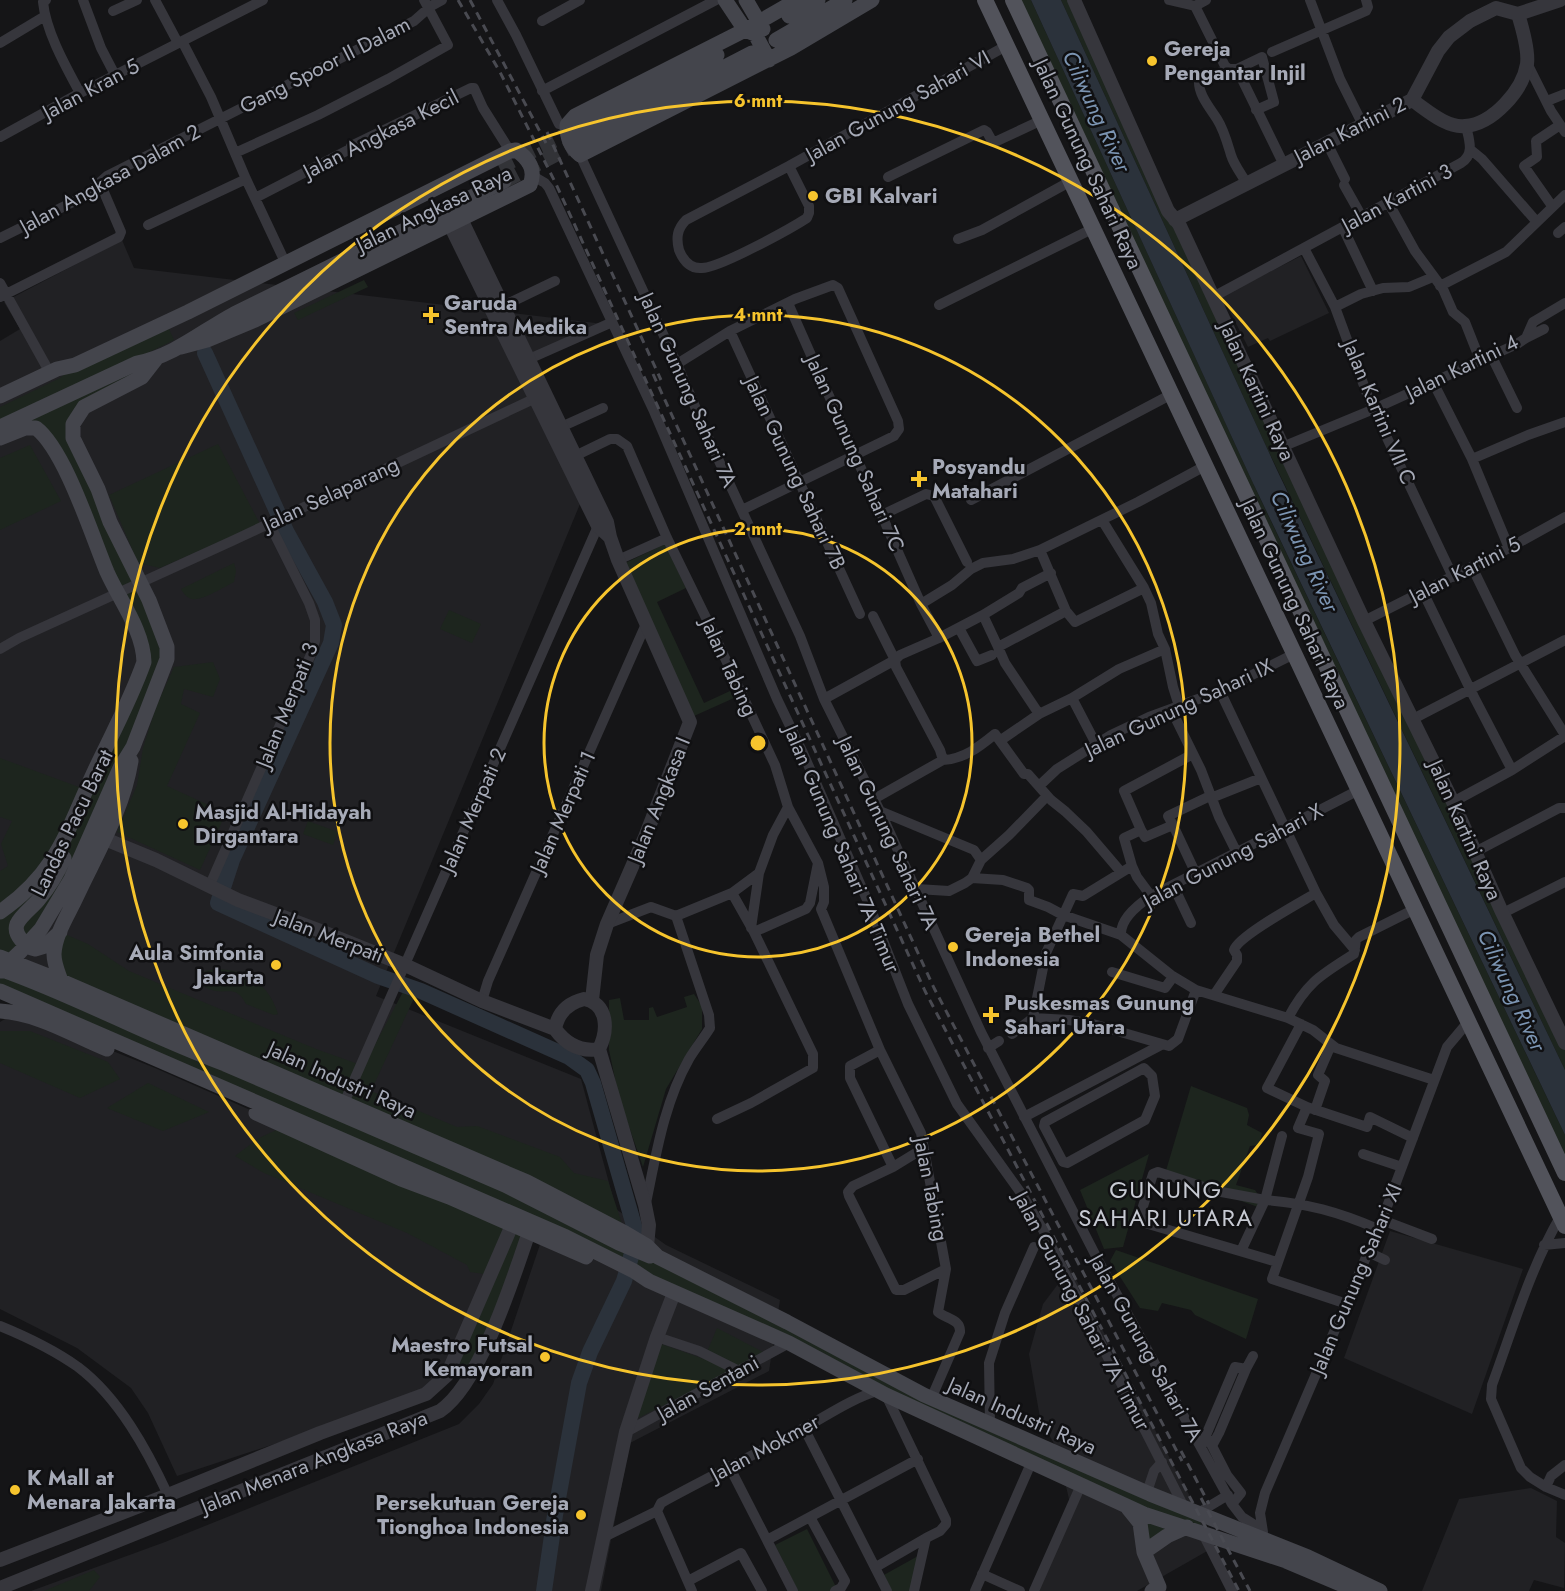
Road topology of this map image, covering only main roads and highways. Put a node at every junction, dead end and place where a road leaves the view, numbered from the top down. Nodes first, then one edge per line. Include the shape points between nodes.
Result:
1 (725, 0) edge
2 (746, 0) edge
3 (797, 0) edge
4 (818, 0) edge
5 (845, 0) edge
6 (872, 0) edge
7 (985, 0) edge
8 (1013, 0) edge
9 (747, 41) junction
10 (770, 41) junction
11 (1065, 109) junction
12 (1042, 120) junction
13 (188, 312) junction
14 (181, 346) junction
15 (156, 359) junction
16 (75, 365) junction
17 (0, 396) edge
18 (0, 407) edge
19 (0, 427) edge
20 (0, 438) edge
21 (133, 747) junction
22 (80, 807) junction
23 (0, 912) edge
24 (60, 932) junction
25 (0, 957) edge
26 (0, 970) edge
27 (61, 981) junction
28 (0, 991) edge
29 (0, 1011) edge
30 (220, 1049) junction
31 (225, 1065) junction
32 (210, 1088) junction
33 (342, 1109) junction
34 (329, 1134) junction
35 (1552, 1149) junction
36 (1533, 1158) junction
37 (1565, 1173) edge
38 (527, 1182) junction
39 (505, 1185) junction
40 (451, 1192) junction
41 (1563, 1222) edge
42 (622, 1238) junction
43 (625, 1272) junction
44 (1149, 1493) junction
45 (1127, 1506) junction
46 (1144, 1514) junction
47 (1195, 1529) junction
48 (1144, 1552) junction
49 (1157, 1590) edge
50 (1357, 1591) edge
51 (1380, 1591) edge

1 - 9 main road
2 - 10 main road
3 - 10 main road
4 - 10 main road
5 - 10 main road
6 - 10 main road
7 - 12 main road, Jalan Gunung Sahari Raya
8 - 11 main road, Jalan Gunung Sahari Raya
9 - 10 main road
9 - 10 main road via 755,34
9 - 10 main road via 575,138
11 - 12 main road
11 - 35 main road, Jalan Gunung Sahari Raya
12 - 36 main road, Jalan Gunung Sahari Raya
13 - 14 main road, Jalan Angkasa Raya via 233,299 501,174
13 - 14 main road, Jalan Angkasa Raya via 510,152 516,150 524,155 531,167 530,185 255,320
13 - 16 main road, Jalan Angkasa Raya
14 - 15 main road, Jalan Angkasa Raya
15 - 19 main road, Jalan Angkasa Raya via 137,363
15 - 21 main road, Jalan Angkasa Raya via 142,377 84,407 73,424 73,438 168,647 167,659
16 - 17 main road, Jalan Angkasa Raya
16 - 18 main road, Jalan Angkasa Raya via 60,378
20 - 22 main road via 36,428 50,442 142,643 144,662
21 - 24 main road via 120,801
21 - 26 main road, Landas Pacu Barat via 50,915 21,952
22 - 23 main road via 55,858
22 - 24 main road via 79,822 61,866 16,929 23,942 35,949 45,946
24 - 27 main road via 54,951
25 - 27 main road, Jalan Industri Raya
26 - 31 main road, Jalan Industri Raya
27 - 30 main road, Jalan Industri Raya
28 - 32 main road, Jalan Industri Raya
29 - 32 main road, Jalan Industri Raya via 37,1019
30 - 31 main road
30 - 33 main road, Jalan Industri Raya
31 - 33 main road, Jalan Industri Raya
32 - 34 main road, Jalan Industri Raya
32 - 40 main road, Jalan Industri Raya via 401,1179
33 - 34 main road
33 - 38 main road, Jalan Industri Raya
33 - 39 main road, Jalan Industri Raya
34 - 40 main road, Jalan Industri Raya
35 - 36 main road
35 - 37 main road, Jalan Gunung Sahari Raya
36 - 41 main road, Jalan Gunung Sahari Raya
38 - 39 main road
38 - 42 main road, Jalan Industri Raya
39 - 42 main road, Jalan Industri Raya
40 - 43 main road, Jalan Industri Raya via 512,1225
40 - 43 main road, Jalan Industri Raya via 566,1237
42 - 44 main road, Jalan Industri Raya via 931,1399
43 - 45 main road, Jalan Industri Raya via 789,1343 882,1393
44 - 46 main road
44 - 51 main road, Jalan Industri Raya via 1264,1535
45 - 46 main road, Jalan Industri Raya
45 - 48 main road via 1140,1523
46 - 47 main road, Jalan Industri Raya
47 - 48 main road via 1161,1540
47 - 50 main road, Jalan Industri Raya
48 - 49 main road

